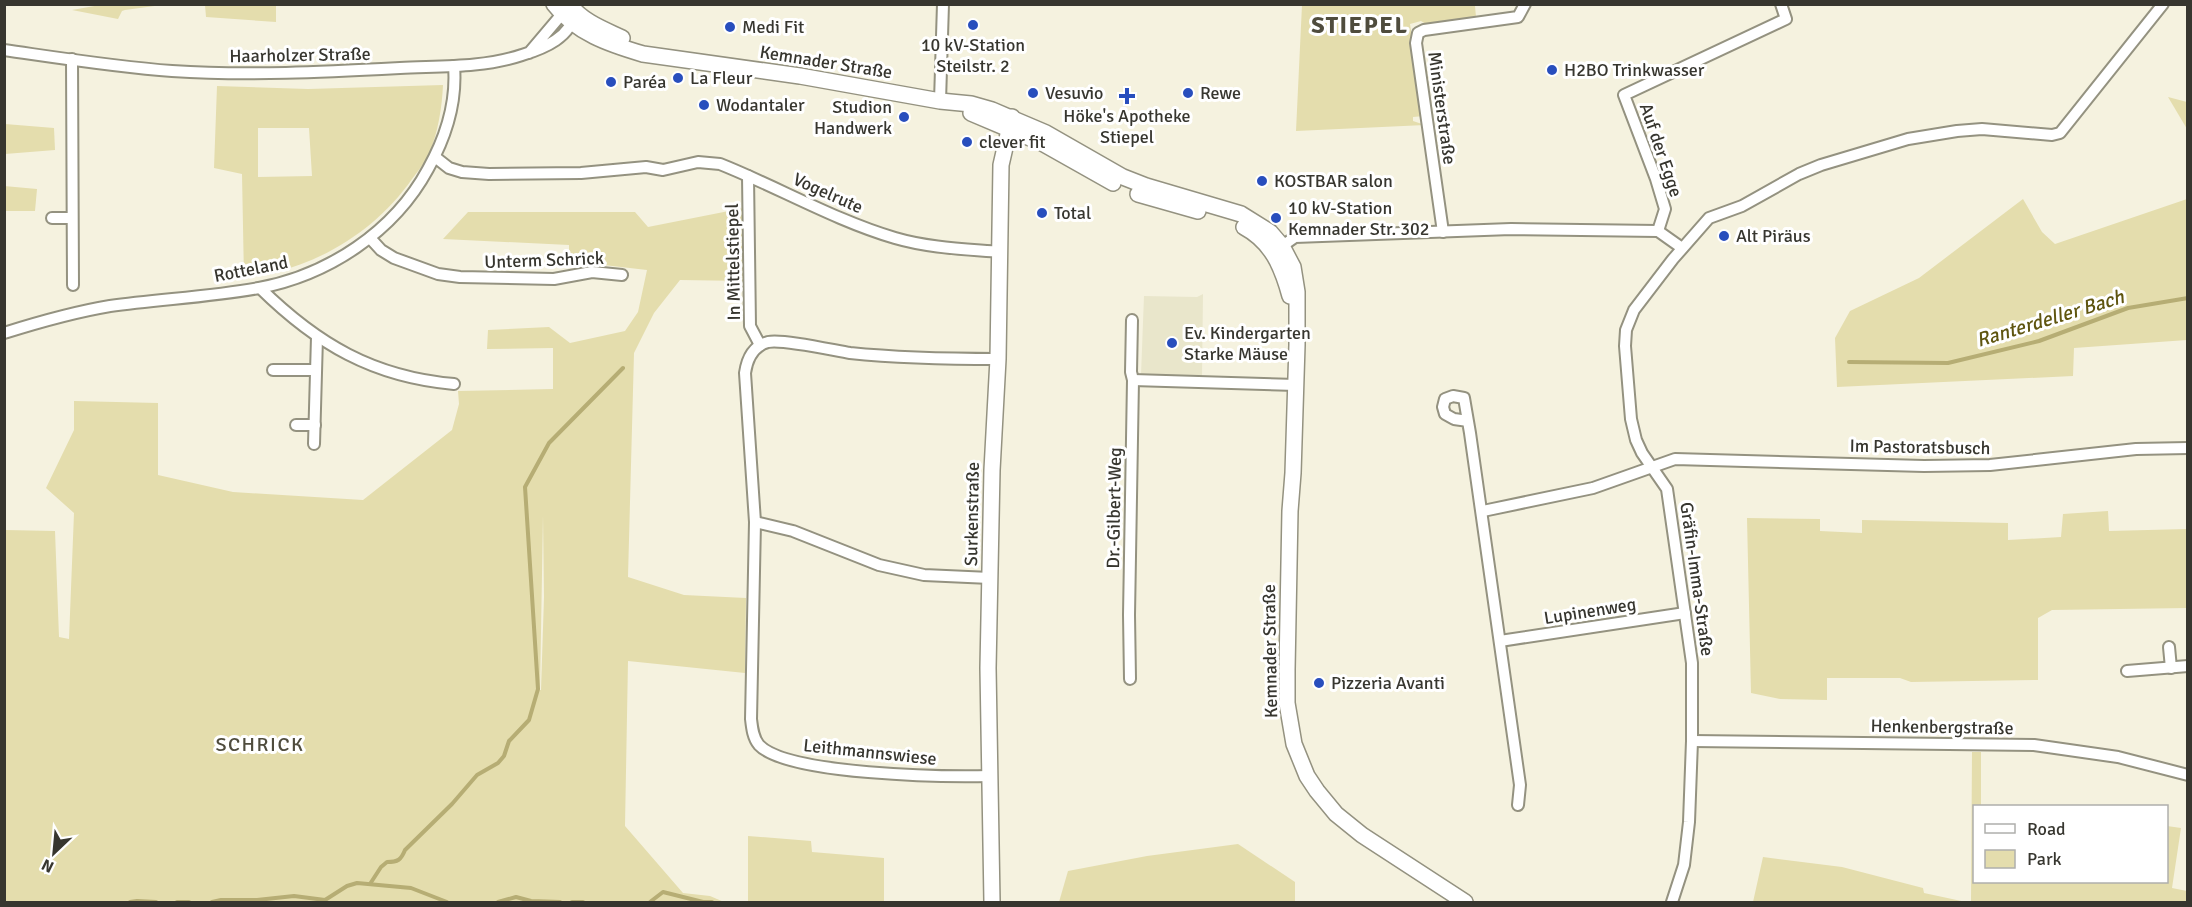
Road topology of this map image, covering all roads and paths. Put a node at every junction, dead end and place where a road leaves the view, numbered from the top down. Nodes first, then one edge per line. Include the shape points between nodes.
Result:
1 (943, 4) edge
2 (1525, 4) edge
3 (1781, 4) edge
4 (2163, 4) edge
5 (567, 12) edge
6 (4, 50) edge
7 (529, 53) junction
8 (72, 59) junction
9 (454, 66) junction
10 (940, 101) junction
11 (1011, 122) junction
12 (435, 157) junction
13 (748, 176) junction
14 (52, 218) dead end
15 (72, 218) junction
16 (1658, 231) junction
17 (1443, 232) junction
18 (370, 238) junction
19 (1682, 248) junction
20 (1278, 249) junction
21 (1000, 252) junction
22 (622, 275) dead end
23 (73, 285) dead end
24 (260, 288) junction
25 (1132, 320) dead end
26 (4, 333) edge
27 (317, 338) junction
28 (760, 345) junction
29 (998, 359) junction
30 (273, 370) dead end
31 (316, 370) junction
32 (1133, 380) junction
33 (454, 384) dead end
34 (1296, 385) junction
35 (1468, 421) dead end
36 (296, 425) dead end
37 (315, 425) junction
38 (315, 444) dead end
39 (2187, 448) edge
40 (1653, 468) junction
41 (1483, 511) junction
42 (755, 522) junction
43 (990, 578) junction
44 (1685, 613) junction
45 (1500, 641) junction
46 (2169, 647) dead end
47 (2187, 666) edge
48 (2171, 668) junction
49 (2127, 671) dead end
50 (1130, 679) dead end
51 (1692, 741) junction
52 (2187, 774) edge
53 (990, 776) junction
54 (1518, 805) dead end
55 (992, 903) edge
56 (1465, 903) edge
57 (1672, 903) edge

1 - 10 street
2 - 17 street, Ministerstraße via 1518,17 1418,33 1416,43
3 - 16 street, Auf der Egge via 1786,19 1624,95 1665,209
4 - 19 street, Gräfin-Imma-Straße via 2060,133 1957,131 1908,139 1821,165 1742,206 1709,218
5 - 7 street
5 - 7 street, Haarholzer Straße via 555,41
5 - 10 main road, Kemnader Straße via 623,38 706,62
6 - 8 street, Haarholzer Straße
7 - 9 street, Haarholzer Straße via 501,61
8 - 9 street, Haarholzer Straße via 247,75
8 - 15 street
9 - 12 street, Rotteland via 454,103
10 - 11 main road, Kemnader Straße via 971,104
11 - 20 main road, Kemnader Straße via 1055,138 1145,191 1241,214 1270,232
11 - 21 main road, Surkenstraße via 1001,165
12 - 13 street, Vogelrute via 449,168 489,174 581,173 646,167 663,170 698,162 720,164
12 - 18 street, Rotteland via 407,202
13 - 21 street, Vogelrute via 895,238
13 - 28 street, In Mittelstiepel via 750,326
14 - 15 street
15 - 23 street
16 - 17 street
16 - 19 street
17 - 20 street via 1295,237
18 - 22 street, Unterm Schrick via 394,258 438,274 554,279 592,272
18 - 24 street, Rotteland via 322,267
19 - 40 street, Gräfin-Imma-Straße via 1639,301 1626,330 1631,419 1636,440
20 - 34 main road, Kemnader Straße via 1295,274
21 - 29 main road, Surkenstraße
24 - 26 street, Rotteland via 108,307
24 - 27 street
25 - 32 street, Dr.-Gilbert-Weg
27 - 31 street
27 - 33 street via 370,366
28 - 29 street via 776,341 886,356
28 - 42 street, Leithmannswiese via 751,353 745,373
29 - 43 main road, Surkenstraße
30 - 31 street
31 - 37 street
32 - 34 street
32 - 50 street, Dr.-Gilbert-Weg via 1125,636
34 - 56 main road, Kemnader Straße via 1287,658 1287,703 1294,744 1312,784 1336,814
35 - 41 street
36 - 37 street
37 - 38 street
39 - 40 street, Im Pastoratsbusch via 2136,449 1990,465 1676,459
40 - 41 street via 1584,490
40 - 44 street, Gräfin-Imma-Straße via 1668,489
41 - 45 street
42 - 43 street via 793,531 879,565 924,575
42 - 53 street, Leithmannswiese via 751,719 759,744 785,759 842,770
43 - 53 main road, Surkenstraße
44 - 45 street, Lupinenweg
44 - 51 street, Gräfin-Imma-Straße via 1692,663
45 - 54 street via 1520,785
46 - 48 street
47 - 48 street
48 - 49 street
51 - 52 street, Henkenbergstraße via 2034,745 2118,757
51 - 57 street, Gräfin-Imma-Straße via 1687,844
53 - 55 main road, Surkenstraße

